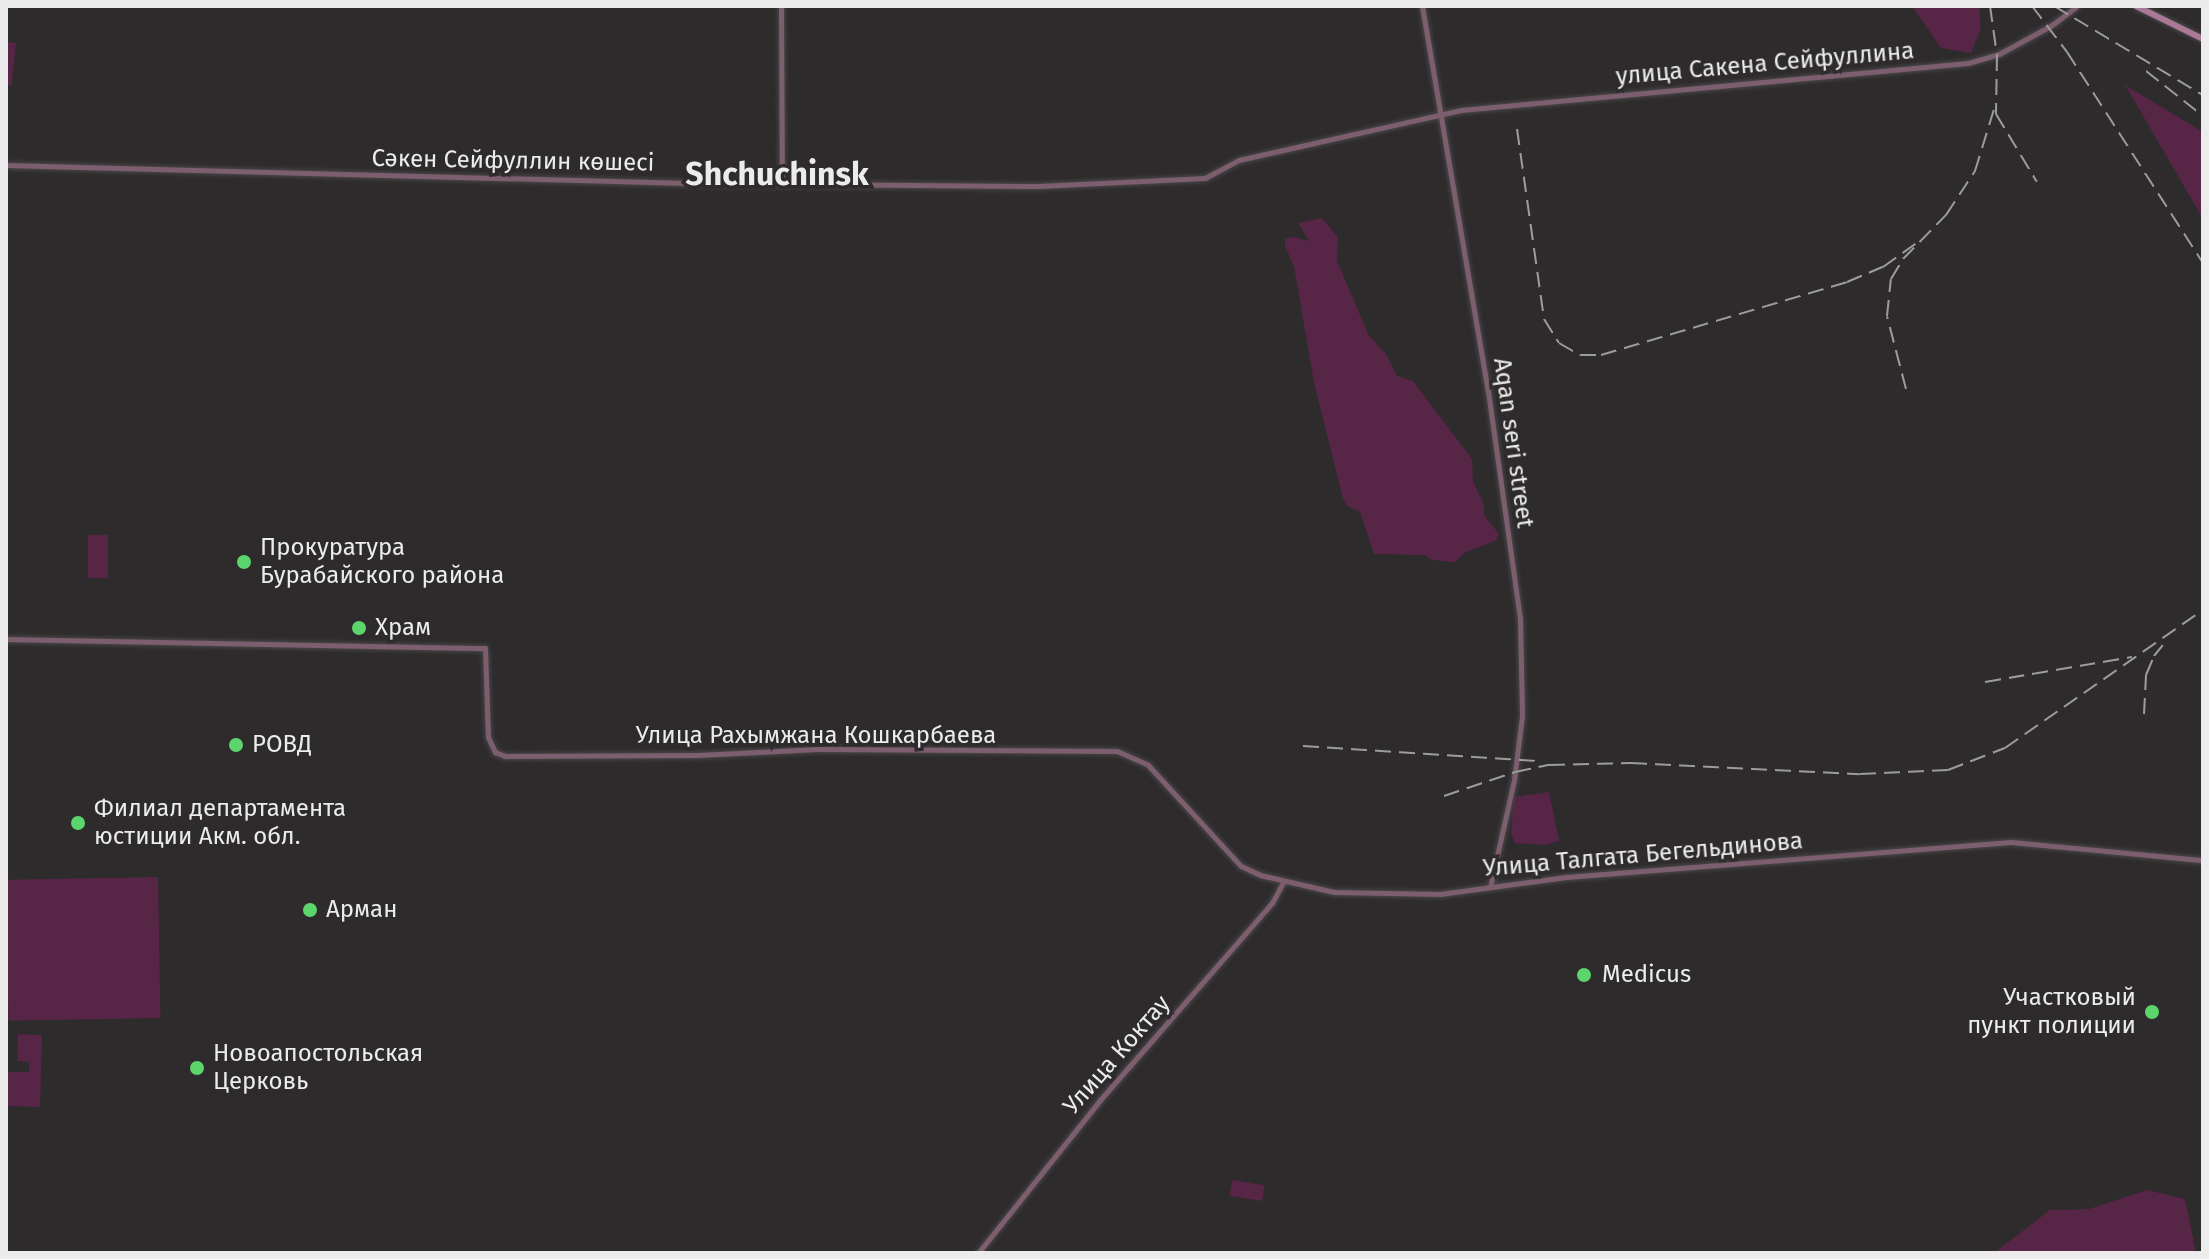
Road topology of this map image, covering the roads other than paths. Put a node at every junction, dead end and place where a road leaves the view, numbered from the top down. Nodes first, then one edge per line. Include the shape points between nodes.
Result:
1 (781, 6) edge
2 (1422, 6) edge
3 (2077, 6) edge
4 (2136, 6) edge
5 (2203, 39) edge
6 (1442, 115) junction
7 (6, 165) edge
8 (782, 182) junction
9 (6, 639) edge
10 (1137, 758) joint
11 (2203, 860) edge
12 (1283, 882) junction
13 (1490, 887) junction
14 (978, 1253) edge

1 - 8 street
2 - 6 street, Aqan seri street
3 - 6 street, улица Сакена Сейфуллина via 1999,54 1968,63
4 - 5 main road
6 - 8 street, Сәкен Сейфуллин көшесі via 1239,160 1205,178 1039,186
6 - 13 street, Aqan seri street via 1521,629 1517,760
7 - 8 street, Сәкен Сейфуллин көшесі
9 - 10 street, Улица Рахымжана Кошкарбаева via 485,648 488,737 495,752 512,756 818,749 1117,751
10 - 12 street, Улица Талгата Бегельдинова via 1241,866
11 - 13 street, Улица Талгата Бегельдинова via 2011,842
12 - 13 street, Улица Талгата Бегельдинова via 1368,895
12 - 14 street, Улица Коктау via 1272,903 1100,1100

